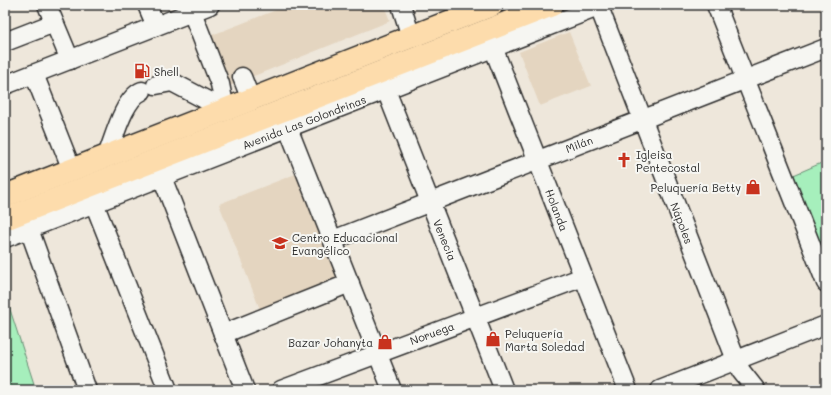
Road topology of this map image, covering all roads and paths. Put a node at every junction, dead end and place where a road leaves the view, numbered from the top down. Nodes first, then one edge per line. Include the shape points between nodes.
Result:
1 (47, 5) edge
2 (147, 5) edge
3 (210, 5) edge
4 (400, 5) edge
5 (492, 5) edge
6 (552, 5) edge
7 (716, 5) edge
8 (601, 6) edge
9 (192, 12) junction
10 (54, 23) junction
11 (156, 26) junction
12 (411, 37) junction
13 (490, 40) junction
14 (5, 42) edge
15 (826, 48) edge
16 (70, 60) junction
17 (398, 65) junction
18 (34, 74) junction
19 (242, 77) dead end
20 (745, 80) junction
21 (5, 85) edge
22 (386, 90) junction
23 (251, 100) junction
24 (225, 110) junction
25 (642, 120) junction
26 (288, 128) junction
27 (107, 156) junction
28 (538, 161) junction
29 (72, 170) junction
30 (162, 177) junction
31 (5, 196) edge
32 (430, 202) junction
33 (94, 204) junction
34 (5, 219) edge
35 (29, 229) junction
36 (5, 238) edge
37 (333, 240) junction
38 (583, 277) junction
39 (350, 283) junction
40 (826, 283) edge
41 (476, 317) junction
42 (826, 325) edge
43 (223, 334) junction
44 (378, 353) junction
45 (736, 360) junction
46 (87, 390) edge
47 (168, 390) edge
48 (245, 390) edge
49 (281, 390) edge
50 (392, 390) edge
51 (504, 390) edge
52 (628, 390) edge
53 (660, 390) edge
54 (756, 390) edge

1 - 10 street
2 - 11 street
3 - 9 street
4 - 12 street
5 - 12 main road
5 - 13 main road via 486,17
6 - 13 main road, Avenida Las Golondrinas
7 - 20 street
8 - 13 street, Avenida Las Golondrinas
8 - 25 street, Nápoles
9 - 11 street
9 - 24 street via 220,84
10 - 14 street
10 - 16 street
11 - 16 street
12 - 17 main road via 405,55
12 - 23 main road
13 - 17 main road, Avenida Las Golondrinas
13 - 22 street, Avenida Las Golondrinas
13 - 28 street, Holanda
15 - 20 street, Milán
16 - 18 street
17 - 34 main road, Avenida Las Golondrinas
18 - 21 street
18 - 29 street
19 - 23 street
20 - 25 street, Milán
20 - 40 street
22 - 26 street, Avenida Las Golondrinas
22 - 32 street, Venecia
23 - 24 main road
24 - 27 main road
24 - 27 street via 172,82 136,93 129,101
25 - 28 street, Milán
25 - 45 street, Nápoles
26 - 30 street, Avenida Las Golondrinas
26 - 37 street
27 - 29 main road
28 - 32 street, Milán
28 - 38 street, Holanda
29 - 31 main road
30 - 33 street, Avenida Las Golondrinas
30 - 43 street
32 - 37 street, Milán
32 - 41 street, Venecia
33 - 35 street, Avenida Las Golondrinas
33 - 47 street
35 - 36 street, Avenida Las Golondrinas
35 - 46 street
37 - 39 street
38 - 41 street, Noruega
38 - 52 street, Holanda
39 - 43 street
39 - 44 street
41 - 44 street, Noruega
41 - 51 street, Venecia
42 - 45 street
43 - 48 street
44 - 49 street, Noruega
44 - 50 street
45 - 53 street
45 - 54 street, Nápoles

